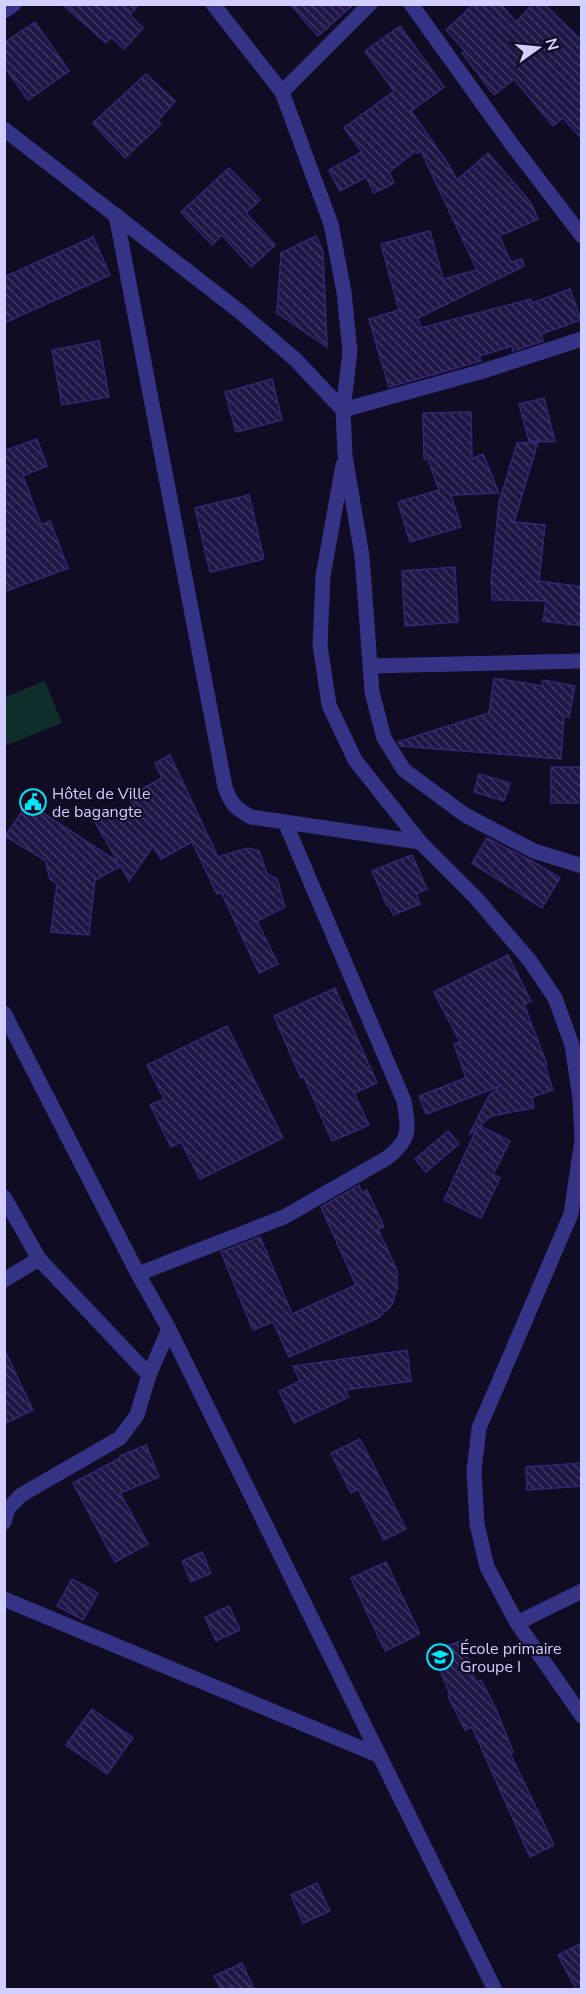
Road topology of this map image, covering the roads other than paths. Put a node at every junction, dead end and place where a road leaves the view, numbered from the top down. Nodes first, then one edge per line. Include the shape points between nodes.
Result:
1 (14, 4) edge
2 (213, 4) edge
3 (370, 4) edge
4 (411, 4) edge
5 (4, 11) edge
6 (282, 92) junction
7 (4, 129) edge
8 (116, 215) junction
9 (582, 236) edge
10 (582, 339) edge
11 (343, 410) junction
12 (345, 455) junction
13 (582, 661) edge
14 (370, 666) junction
15 (285, 822) junction
16 (420, 842) junction
17 (582, 866) edge
18 (4, 1012) edge
19 (582, 1139) edge
20 (4, 1197) edge
21 (39, 1259) junction
22 (138, 1274) junction
23 (4, 1280) edge
24 (169, 1329) junction
25 (149, 1376) junction
26 (4, 1522) edge
27 (582, 1591) edge
28 (4, 1599) edge
29 (518, 1623) junction
30 (582, 1716) edge
31 (378, 1755) junction
32 (495, 1989) edge

1 - 5 street
2 - 6 street
3 - 6 street
4 - 9 street
6 - 11 street via 331,224 350,352
7 - 8 street
8 - 11 street via 296,360
8 - 15 street via 225,787 237,810 251,817
10 - 11 street
11 - 12 street
12 - 14 street via 362,556
12 - 16 street via 323,576 320,645 329,705 355,760
13 - 14 street
14 - 17 street via 384,738 404,770 465,815 534,851
15 - 16 street
15 - 22 street via 404,1101 408,1126 402,1146 284,1217
16 - 19 street via 476,898 530,961 555,998 572,1045
18 - 22 street
19 - 29 street via 571,1214 479,1428 474,1471 477,1524 487,1567
20 - 21 street
21 - 23 street
21 - 25 street
22 - 24 street
24 - 25 street
24 - 31 street
25 - 26 street via 137,1415 120,1438 21,1495 8,1509
27 - 29 street
28 - 31 street
29 - 30 street
31 - 32 street

